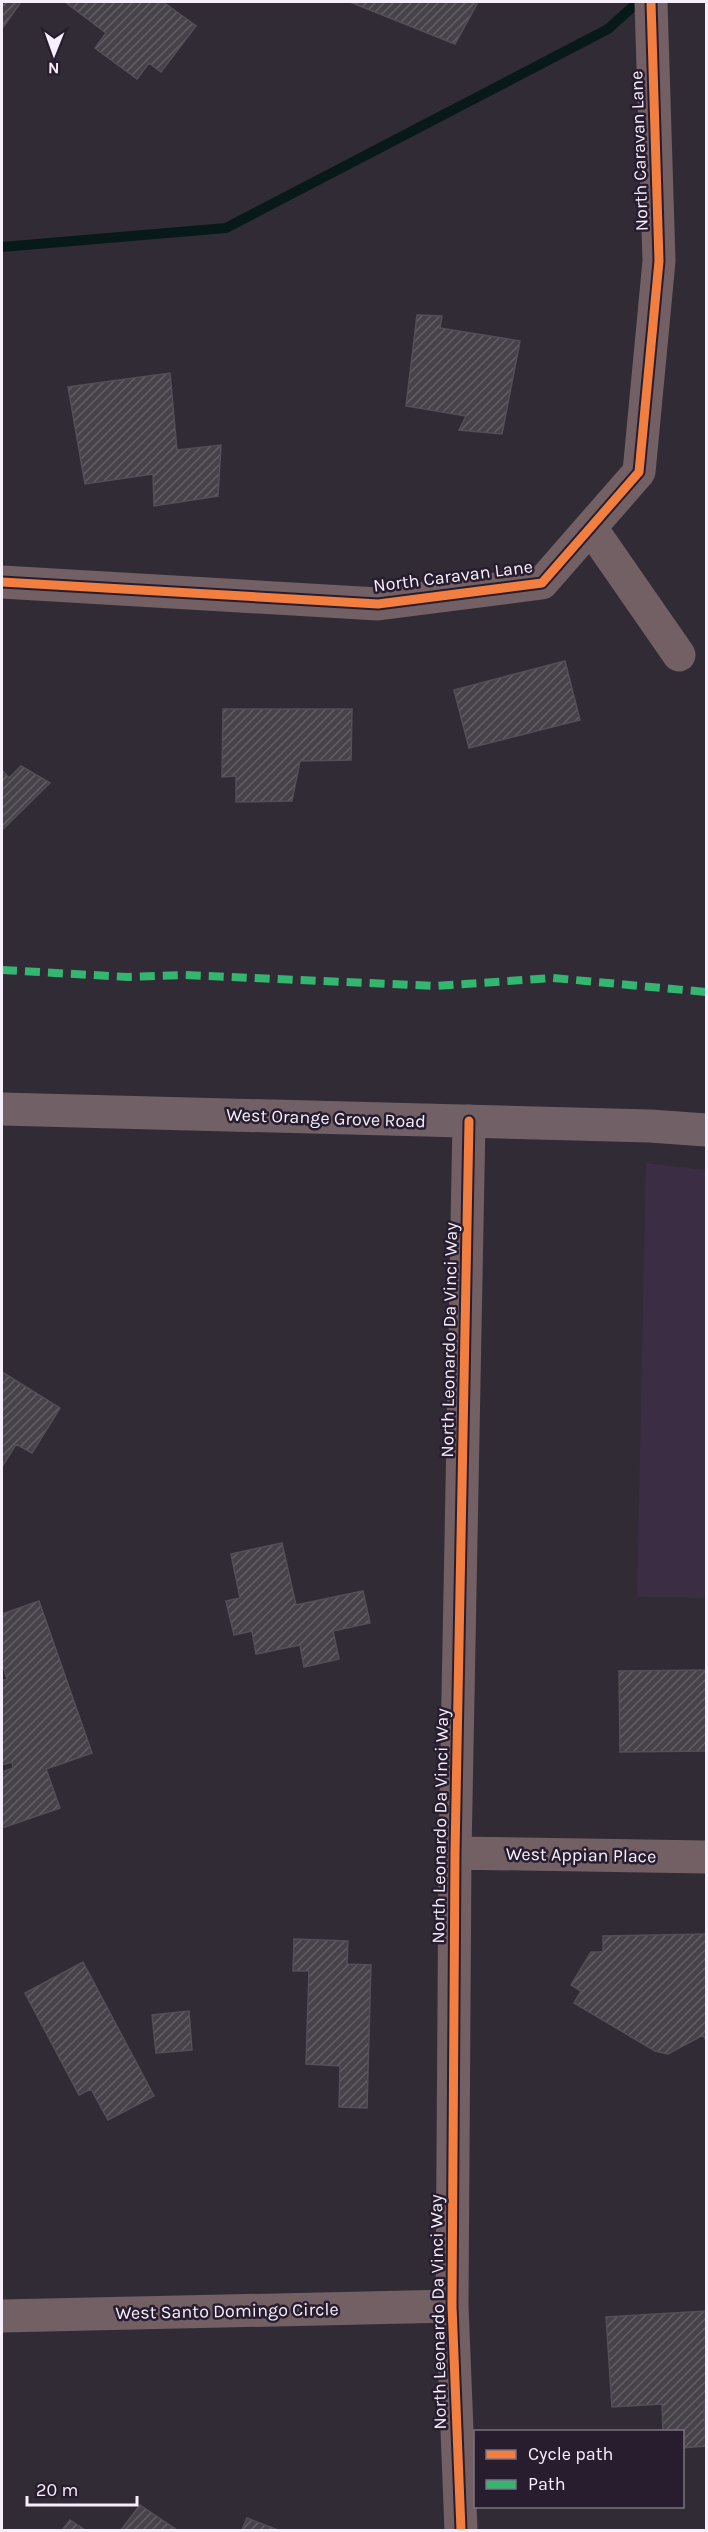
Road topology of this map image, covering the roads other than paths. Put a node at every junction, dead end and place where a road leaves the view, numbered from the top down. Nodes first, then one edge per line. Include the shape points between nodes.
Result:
1 (651, 2) edge
2 (591, 528) junction
3 (2, 582) edge
4 (679, 655) dead end
5 (2, 1109) edge
6 (469, 1121) junction
7 (706, 1121) edge
8 (651, 1126) junction
9 (706, 1130) edge
10 (455, 1853) junction
11 (706, 1857) edge
12 (452, 2306) junction
13 (2, 2316) edge
14 (460, 2530) edge

1 - 2 street, North Caravan Lane via 659,261 639,472
2 - 3 street, North Caravan Lane via 542,583 378,604
2 - 4 street
5 - 6 main road, West Orange Grove Road
6 - 8 main road, West Orange Grove Road
6 - 10 street, North Leonardo Da Vinci Way
7 - 8 main road, West Orange Grove Road
8 - 9 main road, West Orange Grove Road
10 - 11 street, West Appian Place
10 - 12 street, North Leonardo Da Vinci Way
12 - 13 street, West Santo Domingo Circle
12 - 14 street, North Leonardo Da Vinci Way

